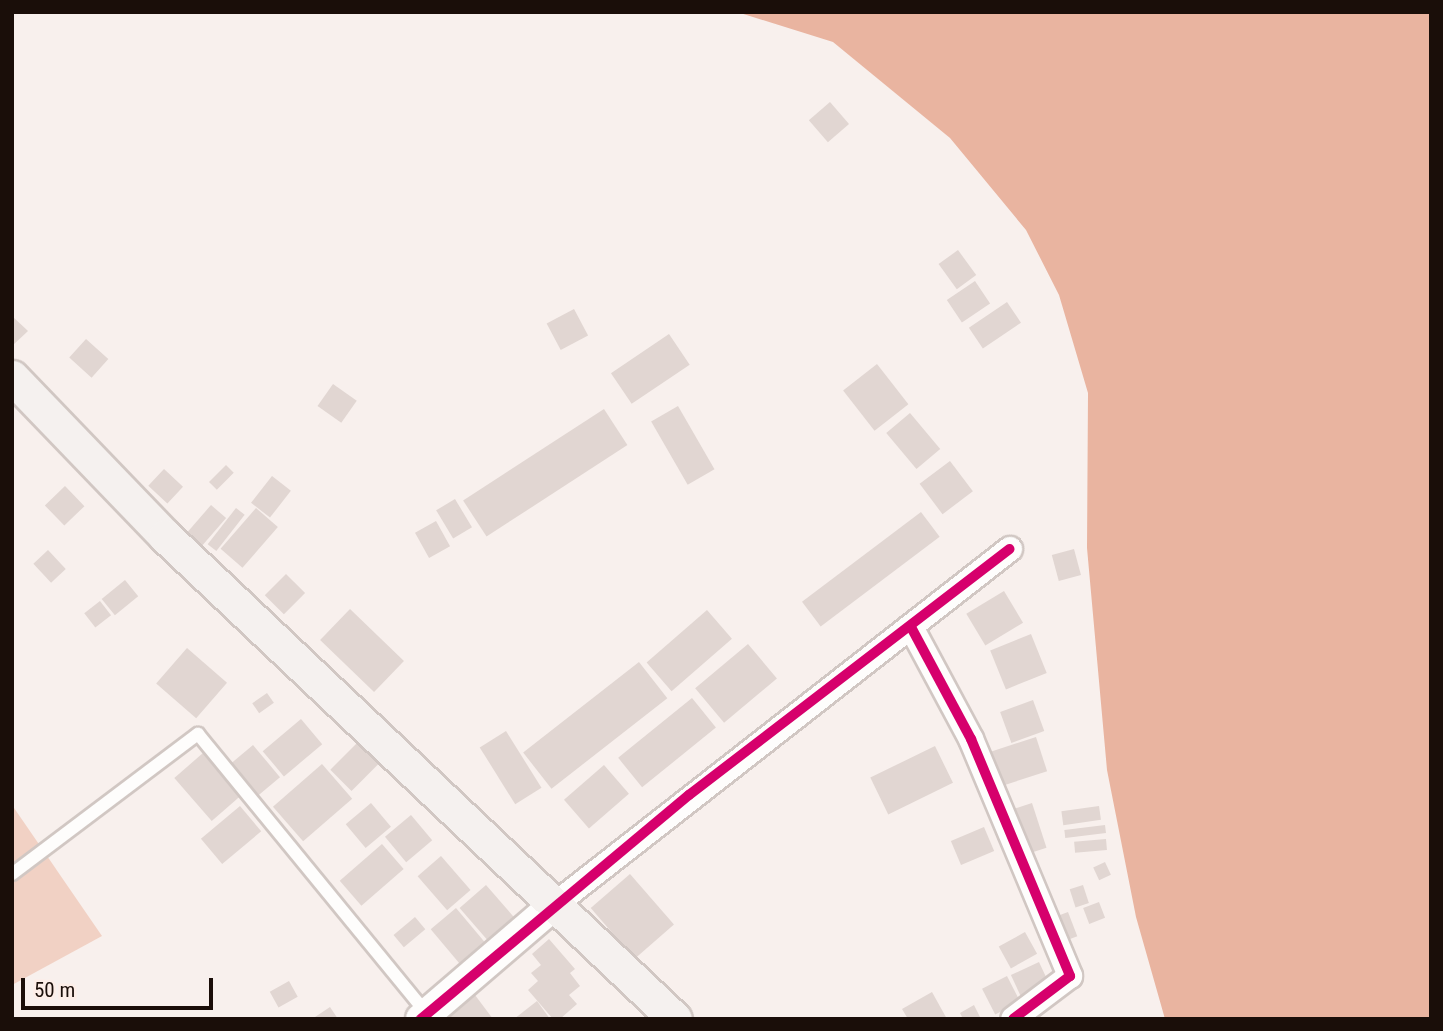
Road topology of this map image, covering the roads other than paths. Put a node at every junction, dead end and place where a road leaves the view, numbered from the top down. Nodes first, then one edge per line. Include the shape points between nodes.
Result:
1 (12, 377) edge
2 (1010, 549) dead end
3 (911, 627) junction
4 (12, 874) edge
5 (553, 906) junction
6 (426, 1017) edge
7 (675, 1019) edge
8 (1013, 1019) edge

1 - 5 main road via 165,536
2 - 3 street
3 - 5 street
3 - 8 street via 971,739 1070,976
4 - 6 lane via 198,734
5 - 6 street
5 - 7 main road

